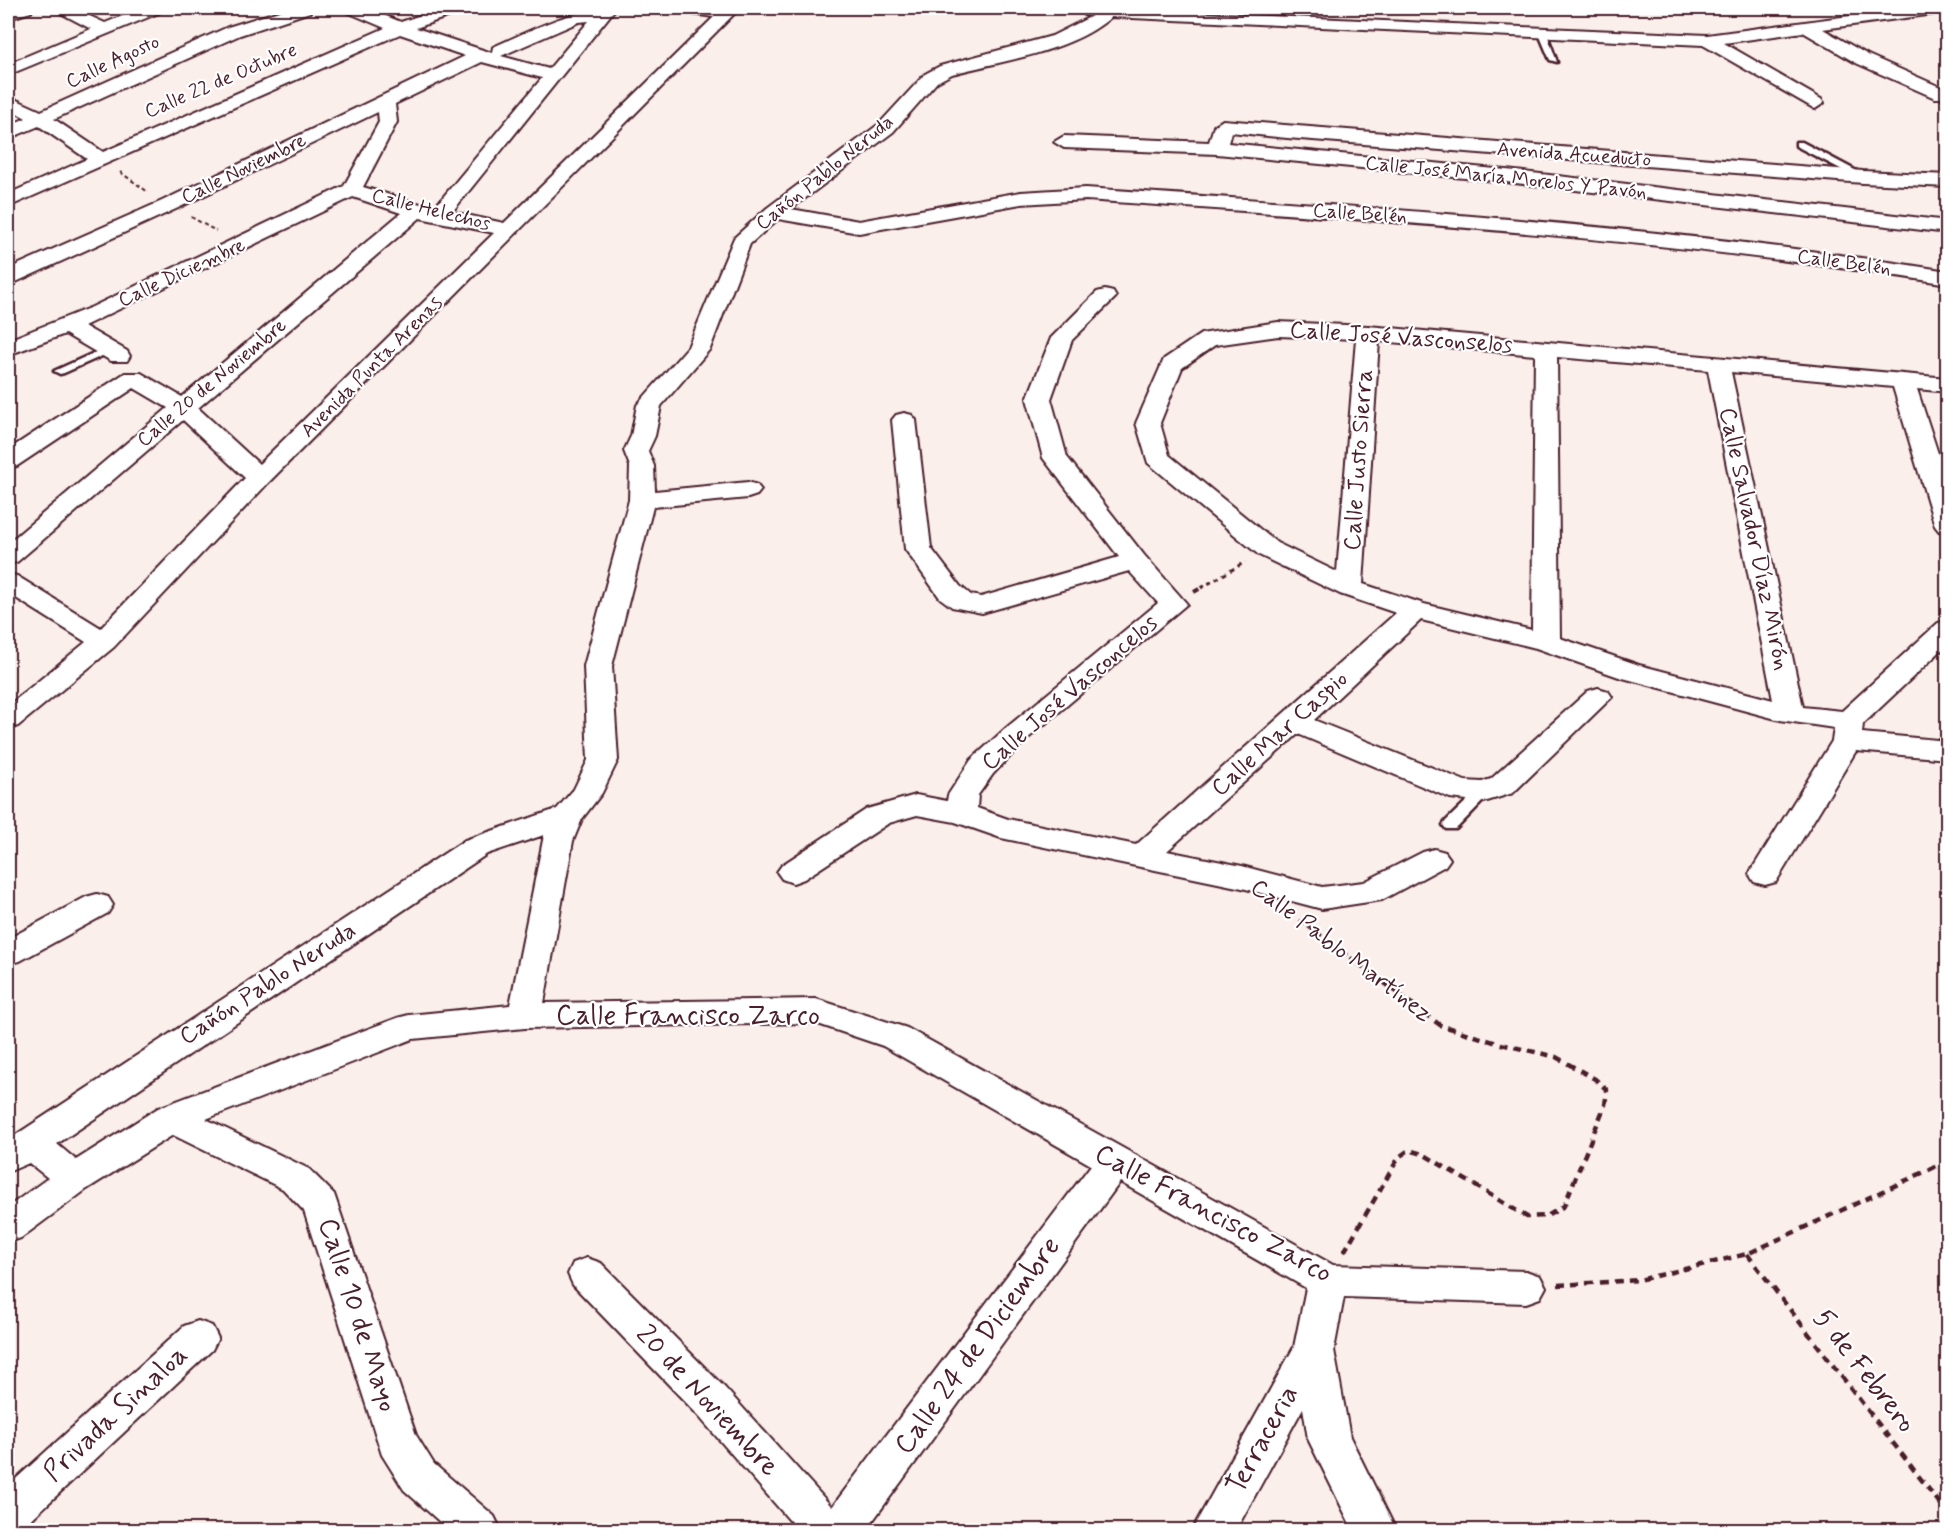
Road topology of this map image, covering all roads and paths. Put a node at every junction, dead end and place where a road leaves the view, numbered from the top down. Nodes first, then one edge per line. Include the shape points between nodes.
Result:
1 (25, 8) edge
2 (60, 8) edge
3 (155, 8) edge
4 (304, 8) edge
5 (353, 8) edge
6 (455, 8) edge
7 (683, 8) edge
8 (1942, 8) edge
9 (1110, 9) edge
10 (605, 10) edge
11 (729, 10) edge
12 (8, 14) edge
13 (1070, 15) dead end
14 (1807, 27) junction
15 (103, 28) junction
16 (398, 29) junction
17 (1543, 34) junction
18 (1707, 40) junction
19 (499, 51) dead end
20 (478, 57) junction
21 (1554, 60) dead end
22 (8, 70) edge
23 (553, 75) junction
24 (1941, 94) dead end
25 (386, 100) junction
26 (8, 101) edge
27 (1815, 103) dead end
28 (41, 119) junction
29 (8, 134) edge
30 (1064, 142) dead end
31 (1799, 144) dead end
32 (1217, 148) junction
33 (99, 158) junction
34 (1863, 177) junction
35 (1947, 181) edge
36 (352, 190) junction
37 (8, 201) edge
38 (774, 212) junction
39 (428, 213) junction
40 (1947, 227) edge
41 (510, 230) junction
42 (11, 272) edge
43 (1947, 278) edge
44 (1105, 297) dead end
45 (66, 325) junction
46 (1368, 333) junction
47 (8, 348) edge
48 (1546, 349) junction
49 (113, 353) joint
50 (1718, 363) junction
51 (60, 371) dead end
52 (1903, 382) junction
53 (1947, 385) edge
54 (183, 406) junction
55 (904, 420) dead end
56 (8, 461) edge
57 (259, 478) junction
58 (748, 490) dead end
59 (642, 500) junction
60 (1947, 526) edge
61 (1268, 549) junction
62 (8, 556) edge
63 (1135, 561) junction
64 (8, 582) edge
65 (1349, 588) junction
66 (1173, 604) junction
67 (1415, 610) junction
68 (1947, 629) edge
69 (104, 641) junction
70 (1546, 642) junction
71 (1598, 696) dead end
72 (1790, 714) junction
73 (8, 720) edge
74 (1294, 722) junction
75 (1848, 731) junction
76 (1947, 750) edge
77 (1484, 792) junction
78 (961, 813) junction
79 (568, 816) junction
80 (1450, 825) dead end
81 (1143, 856) junction
82 (1434, 859) dead end
83 (793, 872) dead end
84 (1765, 874) dead end
85 (97, 905) dead end
86 (1299, 919) dead end
87 (8, 953) edge
88 (525, 1016) junction
89 (171, 1118) junction
90 (18, 1150) edge
91 (1947, 1161) edge
92 (1114, 1162) junction
93 (74, 1179) junction
94 (8, 1227) edge
95 (1747, 1254) junction
96 (587, 1274) dead end
97 (1327, 1281) junction
98 (1526, 1287) joint
99 (198, 1338) dead end
100 (1314, 1350) junction
101 (8, 1513) edge
102 (1947, 1514) edge
103 (479, 1530) edge
104 (825, 1530) edge
105 (841, 1530) edge
106 (1213, 1530) edge
107 (1374, 1530) edge

1 - 12 street
2 - 15 street
3 - 15 street
4 - 28 street, Calle Agosto via 234,31
5 - 16 street
6 - 16 street, Calle 22 de Octubre
7 - 11 street
8 - 14 street
9 - 13 street
9 - 17 street
9 - 38 street, Cañón Pablo Neruda via 1066,37 946,70 931,78 886,128
10 - 19 street via 575,18
10 - 23 street, Calle 20 de Noviembre
11 - 41 street, Avenida Punta Arenas
14 - 18 street
14 - 24 street via 1862,59
15 - 22 street
16 - 20 street
16 - 33 street, Calle 22 de Octubre
17 - 18 street
17 - 21 lane
18 - 27 street
20 - 23 street
20 - 25 street, Calle Noviembre
23 - 39 street, Calle 20 de Noviembre
25 - 36 street via 388,122
25 - 42 street, Calle Noviembre
26 - 28 street
28 - 29 street, Calle Agosto
28 - 33 street
30 - 32 street, Calle José María Morelos Y Pavón
31 - 34 lane
32 - 34 street, Avenida Acueducto via 1223,126 1240,126
32 - 40 street, Calle José María Morelos Y Pavón via 1506,176
33 - 37 street, Calle 22 de Octubre
34 - 35 street, Avenida Acueducto
36 - 39 street, Calle Helechos
36 - 45 street, Calle Diciembre
38 - 43 street, Calle Belén via 859,227 1021,198 1086,194 1614,234 1716,244
38 - 59 street, Cañón Pablo Neruda via 741,242 699,349 649,405 636,451 642,466
39 - 41 street, Calle Helechos
39 - 54 street, Calle 20 de Noviembre
41 - 57 street, Avenida Punta Arenas
44 - 63 street via 1062,338 1039,399 1055,458
45 - 47 street, Calle Diciembre
45 - 49 street
46 - 48 street, Calle José Vasconselos
46 - 61 street, Calle José Vasconselos via 1278,329 1209,339 1172,364 1148,423 1157,458
46 - 65 street, Calle Justo Sierra
48 - 50 street, Calle José Vasconselos
48 - 70 street
49 - 51 lane
50 - 52 street, Calle José Vasconselos
50 - 72 street, Calle Salvador Díaz Mirón
52 - 53 street, Calle José Vasconselos
52 - 60 street
54 - 56 street via 133,378
54 - 57 street
54 - 62 street, Calle 20 de Noviembre
55 - 63 street via 918,549 950,592 962,601 982,605
57 - 69 street, Avenida Punta Arenas
58 - 59 street
59 - 79 street, Cañón Pablo Neruda via 598,666 603,760 587,793
61 - 65 street, Calle José Vasconselos
61 - 66 path, Calle José Vasconcelos
63 - 66 street
64 - 69 street
65 - 67 street, Calle José Vasconselos
66 - 78 street, Calle José Vasconcelos via 1016,734 982,767 963,795
67 - 70 street, Calle José Vasconselos
67 - 74 street, Calle Mar Caspio
68 - 75 street
69 - 73 street, Avenida Punta Arenas
70 - 72 street, Calle José Vasconselos via 1629,671
71 - 77 street via 1502,786
72 - 75 street, Calle José Vasconselos
74 - 77 street via 1461,791
74 - 81 street, Calle Mar Caspio
75 - 76 street, Calle José Vasconselos
75 - 84 street
77 - 80 lane
78 - 81 street, Calle Pablo Martínez via 1001,828
78 - 83 street via 916,805 878,816
79 - 88 street, Cañón Pablo Neruda via 556,841
79 - 90 street, Cañón Pablo Neruda via 476,847
81 - 82 street, Calle Pablo Martínez via 1322,898 1371,892
85 - 87 street
86 - 97 path, Calle Pablo Martínez via 1440,1025 1556,1057 1596,1078 1606,1090 1605,1105 1564,1206 1547,1216 1527,1217 1423,1154 1409,1150 1399,1157
88 - 89 street via 409,1028
88 - 92 street, Calle Francisco Zarco via 816,1011 895,1037
89 - 93 street
89 - 103 street, Calle 10 de Mayo via 296,1179 321,1204 397,1442 419,1477
90 - 93 street, Cañón Pablo Neruda
91 - 95 path
92 - 97 street, Calle Francisco Zarco
92 - 105 street, Calle 24 de Diciembre
93 - 94 street
95 - 98 path via 1639,1280
95 - 102 path, 5 de Febrero
96 - 104 street, 20 de Noviembre via 710,1400
97 - 98 street, Calle Francisco Zarco
97 - 100 street
99 - 101 street, Privada Sinaloa
100 - 106 street, Terraceria
100 - 107 street via 1329,1439

